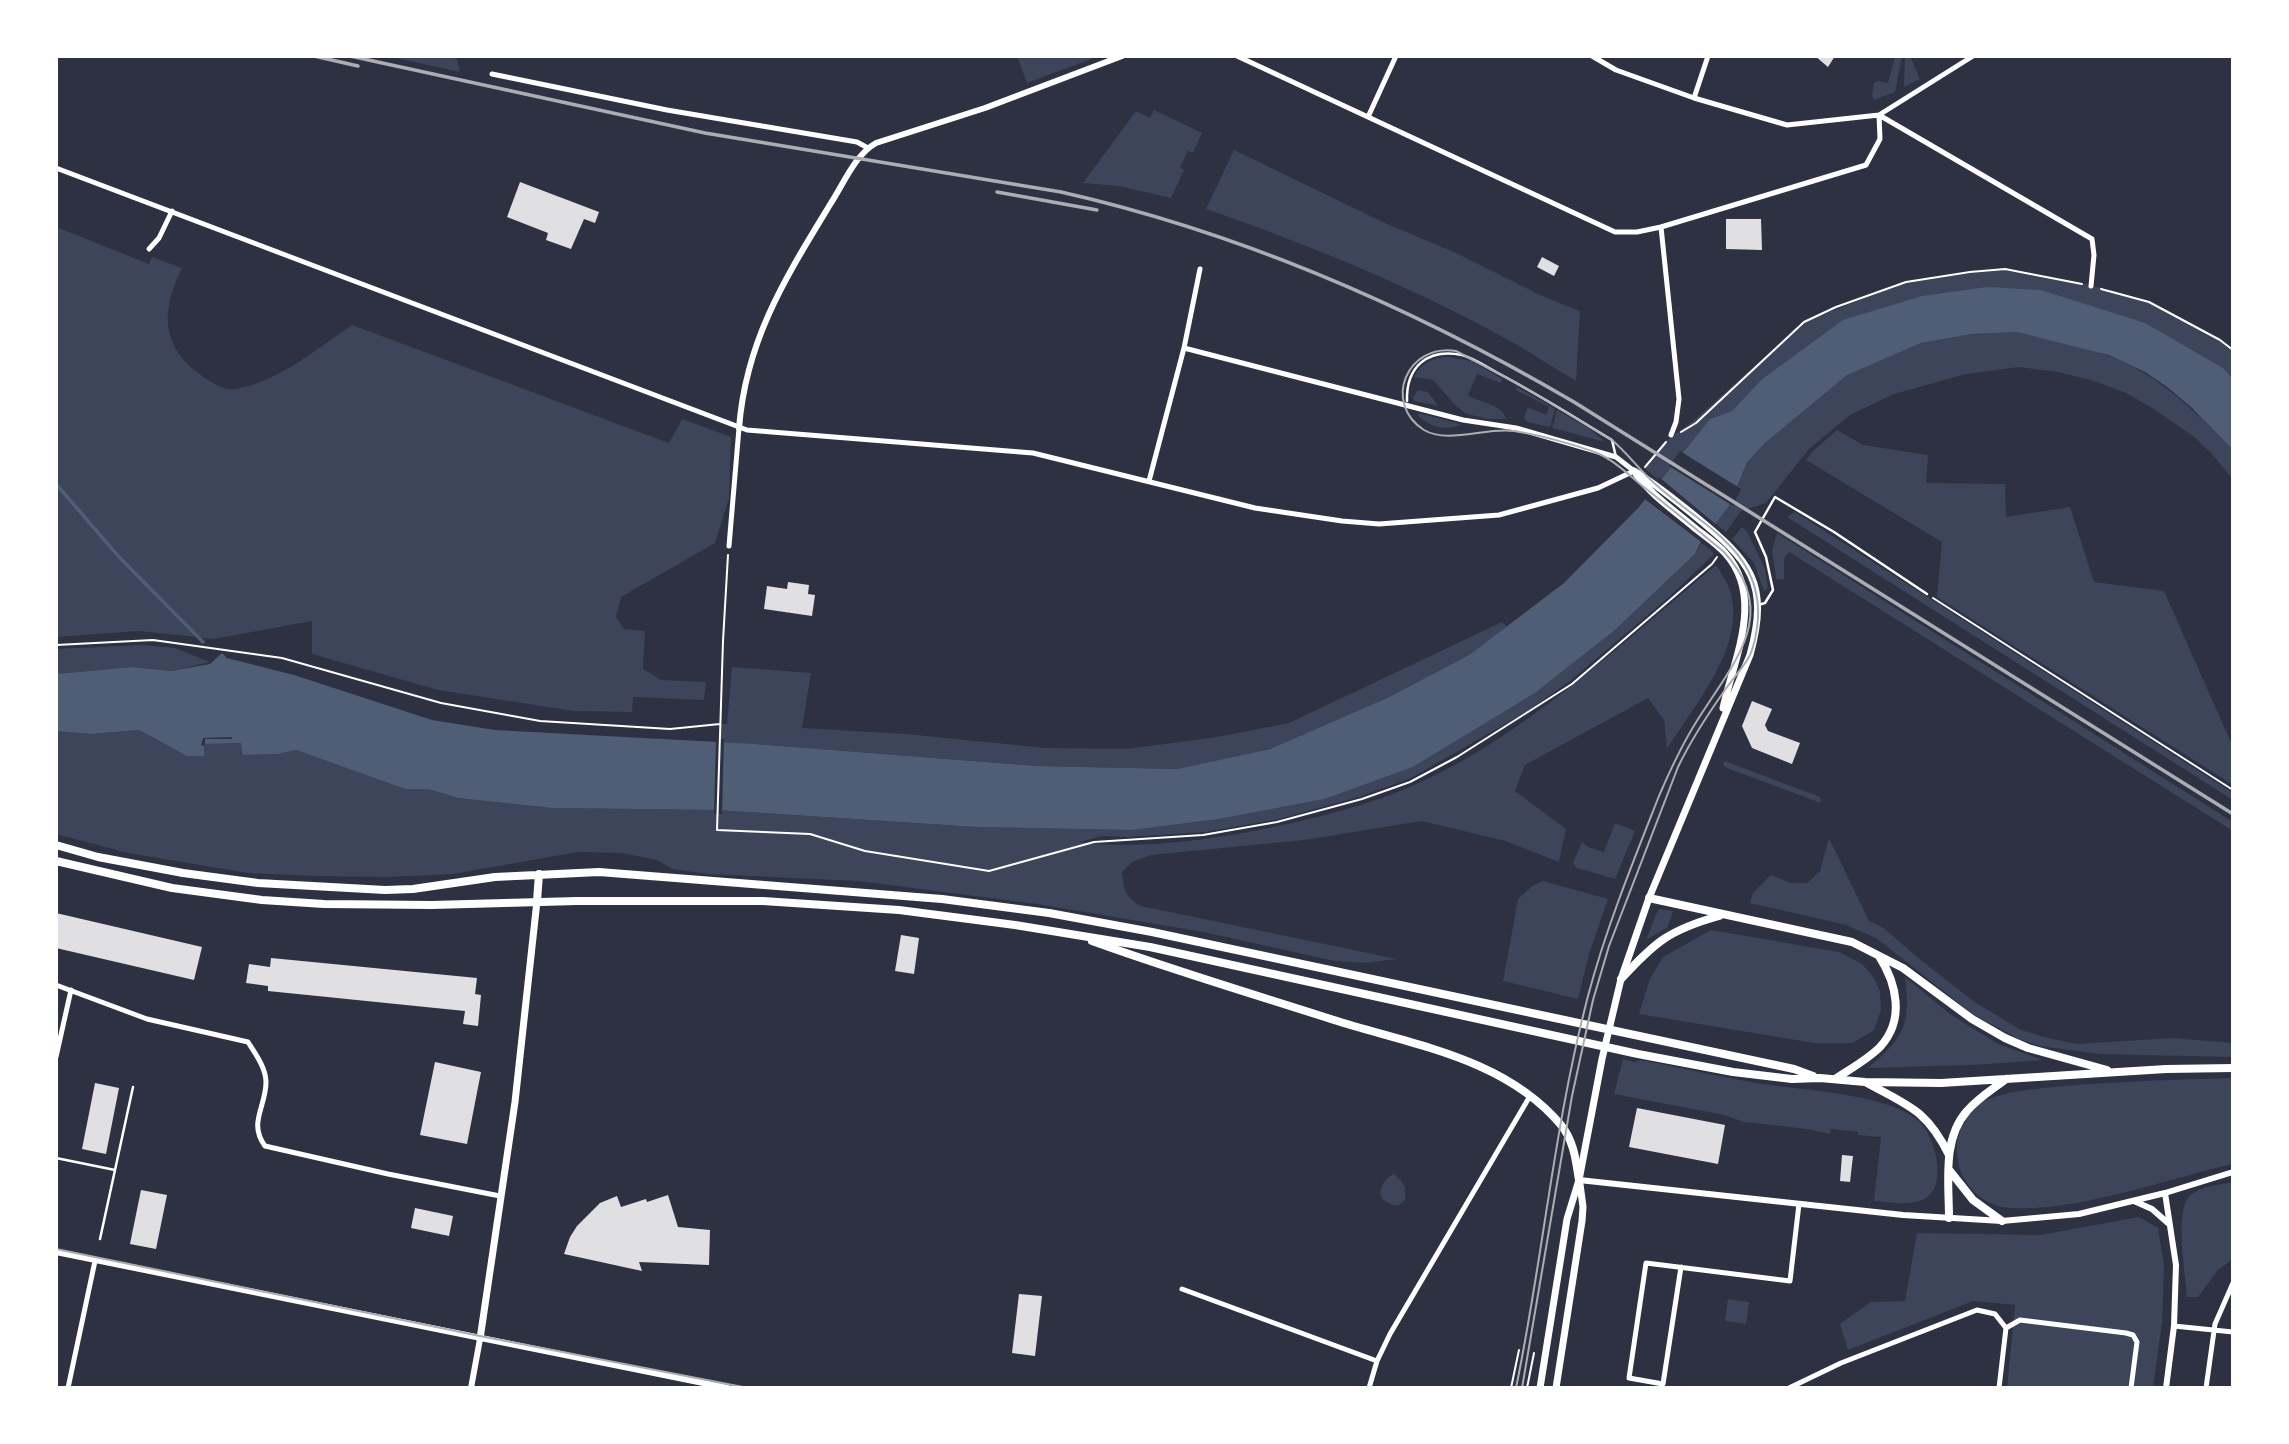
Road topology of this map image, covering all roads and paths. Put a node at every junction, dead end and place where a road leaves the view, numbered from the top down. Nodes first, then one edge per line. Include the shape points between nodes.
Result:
1 (1122, 56) edge
2 (1237, 56) edge
3 (1396, 56) edge
4 (1592, 56) edge
5 (1708, 56) edge
6 (1973, 56) edge
7 (492, 74) dead end
8 (1694, 98) junction
9 (1879, 114) junction
10 (1368, 117) junction
11 (868, 148) junction
12 (56, 168) edge
13 (172, 211) junction
14 (1661, 227) junction
15 (149, 250) dead end
16 (1200, 269) dead end
17 (2091, 286) junction
18 (1184, 348) junction
19 (2233, 350) edge
20 (1407, 401) dead end
21 (739, 428) junction
22 (1671, 435) junction
23 (1616, 457) junction
24 (1644, 468) dead end
25 (1634, 471) junction
26 (1149, 481) junction
27 (1650, 486) junction
28 (729, 547) joint
29 (1712, 564) dead end
30 (1927, 594) joint
31 (1758, 605) junction
32 (56, 645) edge
33 (720, 726) junction
34 (1719, 726) junction
35 (2233, 790) edge
36 (56, 845) edge
37 (56, 862) edge
38 (538, 874) junction
39 (1649, 898) junction
40 (537, 901) junction
41 (1723, 915) junction
42 (1073, 934) junction
43 (1878, 955) junction
44 (1621, 979) junction
45 (56, 985) edge
46 (71, 990) junction
47 (56, 1057) edge
48 (2233, 1068) edge
49 (2113, 1072) junction
50 (1819, 1078) junction
51 (1835, 1079) junction
52 (2006, 1079) junction
53 (1865, 1082) junction
54 (133, 1087) dead end
55 (1530, 1096) junction
56 (1949, 1155) junction
57 (56, 1158) edge
58 (115, 1170) junction
59 (1950, 1171) junction
60 (2233, 1172) edge
61 (1579, 1180) junction
62 (2165, 1193) junction
63 (500, 1196) junction
64 (2133, 1200) junction
65 (1800, 1204) junction
66 (1949, 1218) junction
67 (2001, 1221) junction
68 (2169, 1224) junction
69 (100, 1240) dead end
70 (56, 1252) edge
71 (95, 1261) junction
72 (1681, 1267) junction
73 (2232, 1283) edge
74 (1182, 1289) dead end
75 (2174, 1326) junction
76 (2006, 1328) junction
77 (2214, 1331) junction
78 (2233, 1332) edge
79 (480, 1339) junction
80 (1519, 1350) dead end
81 (1534, 1353) dead end
82 (1377, 1360) junction
83 (68, 1388) edge
84 (471, 1388) edge
85 (728, 1388) edge
86 (1369, 1388) edge
87 (1511, 1388) edge
88 (1527, 1388) edge
89 (1540, 1388) edge
90 (1556, 1388) edge
91 (1789, 1388) edge
92 (1999, 1388) edge
93 (2131, 1388) edge
94 (2166, 1388) edge
95 (2206, 1388) edge

1 - 11 street
2 - 10 street
3 - 10 street
4 - 8 street via 1616,70
5 - 8 street
6 - 9 street
7 - 11 street via 857,142
8 - 9 street via 1787,125
9 - 14 street via 1880,139 1866,165
9 - 17 street via 2092,240
10 - 14 street via 1615,232
11 - 21 street via 784,280 756,343 742,393
12 - 13 street
13 - 15 street
13 - 21 street
14 - 22 street via 1679,399
16 - 18 street
17 - 19 path via 2148,302
17 - 22 path via 2005,269 1906,282 1804,322 1696,423
18 - 23 street
18 - 26 street
20 - 23 lane via 1414,369 1426,359 1448,353 1465,356 1612,440
21 - 26 street via 1033,453
21 - 28 street
22 - 24 path
23 - 25 street
25 - 26 street via 1598,488 1499,515 1391,524 1264,510
25 - 27 main road
27 - 31 main road via 1725,540 1741,557 1753,579
27 - 34 main road via 1719,547 1740,575 1745,612
28 - 33 path
29 - 33 path via 1572,684 1410,782 1277,822 1203,835 1094,842 989,872 865,852 810,834 718,830
30 - 31 lane via 1775,497 1755,532 1773,590 1765,603
30 - 35 path
31 - 34 main road via 1750,655
32 - 33 path via 153,640 282,658 441,702 540,721 670,729
34 - 39 main road
36 - 38 main road via 183,873 258,883 385,890
37 - 40 main road via 172,888 262,900 383,905
38 - 40 main road
38 - 50 main road via 600,872 846,890 1049,913 1794,1069
39 - 41 main road
39 - 44 main road
40 - 42 main road via 763,901 899,910
40 - 63 main road
41 - 43 main road via 1840,938
41 - 44 main road via 1667,936
42 - 50 main road via 1638,1054 1733,1072
42 - 55 main road via 1450,1054 1507,1079
43 - 49 main road via 2005,1038
43 - 51 main road via 1896,993 1893,1026 1878,1049
44 - 61 main road
45 - 46 street
46 - 47 street
46 - 63 street via 147,1019 248,1042 266,1081 257,1128 265,1146
48 - 49 main road
49 - 52 main road
50 - 51 main road
51 - 53 main road
52 - 53 main road
52 - 56 main road via 1962,1117
53 - 56 main road via 1920,1113
54 - 58 lane
55 - 61 main road via 1566,1132
55 - 82 street
56 - 59 main road
57 - 58 lane
58 - 69 lane
59 - 66 main road
59 - 67 main road via 1973,1200
60 - 62 street
61 - 65 street
61 - 89 main road via 1567,1219
61 - 90 main road via 1582,1221
62 - 64 street
62 - 68 street
63 - 79 main road
64 - 67 street via 2079,1214
64 - 68 street
65 - 66 street
65 - 72 street via 1790,1281
66 - 67 street
68 - 75 street via 2176,1265
70 - 71 street
71 - 79 street
71 - 83 street
72 - 72 street via 1646,1263 1629,1378 1663,1384
73 - 77 street
74 - 82 street
75 - 77 street
75 - 94 street
76 - 91 street via 1995,1314 1977,1310
76 - 92 street
76 - 93 street via 2020,1320 2133,1335 2137,1342
77 - 78 street
77 - 95 street
79 - 84 street
79 - 85 street
80 - 87 path
81 - 88 path
82 - 86 street

